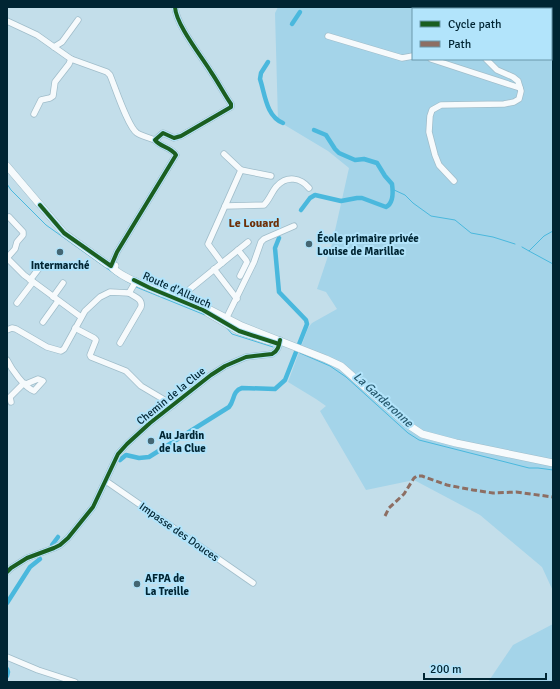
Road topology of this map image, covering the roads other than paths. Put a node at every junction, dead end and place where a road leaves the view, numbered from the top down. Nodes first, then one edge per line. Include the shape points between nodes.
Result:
1 (175, 7) edge
2 (78, 20) dead end
3 (7, 21) edge
4 (328, 36) dead end
5 (54, 47) junction
6 (412, 56) edge
7 (71, 59) junction
8 (434, 60) edge
9 (487, 60) edge
10 (520, 88) junction
11 (34, 114) dead end
12 (155, 140) junction
13 (224, 154) dead end
14 (7, 166) edge
15 (241, 170) junction
16 (271, 176) dead end
17 (454, 181) dead end
18 (309, 188) dead end
19 (225, 206) junction
20 (9, 217) dead end
21 (294, 226) dead end
22 (248, 242) dead end
23 (238, 250) junction
24 (7, 258) edge
25 (222, 263) junction
26 (111, 266) junction
27 (40, 267) dead end
28 (214, 269) junction
29 (240, 276) dead end
30 (135, 280) junction
31 (32, 281) junction
32 (63, 283) dead end
33 (190, 289) dead end
34 (129, 293) junction
35 (53, 297) junction
36 (237, 299) junction
37 (58, 301) junction
38 (17, 303) dead end
39 (81, 317) junction
40 (226, 320) junction
41 (43, 322) dead end
42 (75, 328) junction
43 (7, 330) edge
44 (280, 342) junction
45 (120, 343) dead end
46 (7, 360) edge
47 (11, 402) dead end
48 (173, 405) junction
49 (553, 462) edge
50 (106, 481) junction
51 (7, 572) edge
52 (253, 583) dead end
53 (7, 656) edge
54 (75, 682) edge

1 - 12 street via 189,39 212,72 231,107 181,136 174,138 163,134
2 - 5 street via 62,42
3 - 5 street via 37,35
4 - 6 street via 402,58
5 - 7 street
7 - 11 street via 55,82 53,96 41,100
7 - 12 street via 107,72 134,130
8 - 10 street
9 - 10 street via 497,70 514,78
10 - 17 street via 519,99 514,102 441,105 432,110 429,132 431,141 440,165
12 - 26 street via 176,155
13 - 15 street
14 - 26 main road, Route d'Allauch via 64,233
15 - 16 street
15 - 19 street
18 - 19 street via 300,180 285,180 276,187 264,205
19 - 25 street via 208,244
20 - 24 street via 23,235
21 - 36 street via 262,242
22 - 23 street
23 - 25 street
23 - 29 street via 247,262
24 - 31 street
25 - 28 street
26 - 30 main road, Route d'Allauch via 124,270
27 - 31 street
28 - 33 street
28 - 36 street
30 - 34 street
30 - 40 main road, Route d'Allauch via 204,308
31 - 35 street
31 - 38 street
32 - 35 street
34 - 39 street via 106,294
34 - 45 street via 142,304
35 - 37 street
36 - 40 street
37 - 39 street
37 - 41 street
39 - 42 street
40 - 44 main road, Route d'Allauch via 246,334
42 - 43 street via 61,351 47,347 16,329
42 - 48 street via 96,340 90,355 92,357 126,371 141,386
44 - 48 street, Chemin de la Clue via 276,352 272,354 246,357 225,366
44 - 49 main road, Route d'Allauch via 341,366 414,429 431,437
46 - 47 street via 24,383 10,397
48 - 50 street, Chemin de la Clue via 118,454
50 - 51 street, Chemin de la Clue via 93,507 68,538 54,548 27,558
50 - 52 street, Impasse des Douces
53 - 54 street via 38,670

